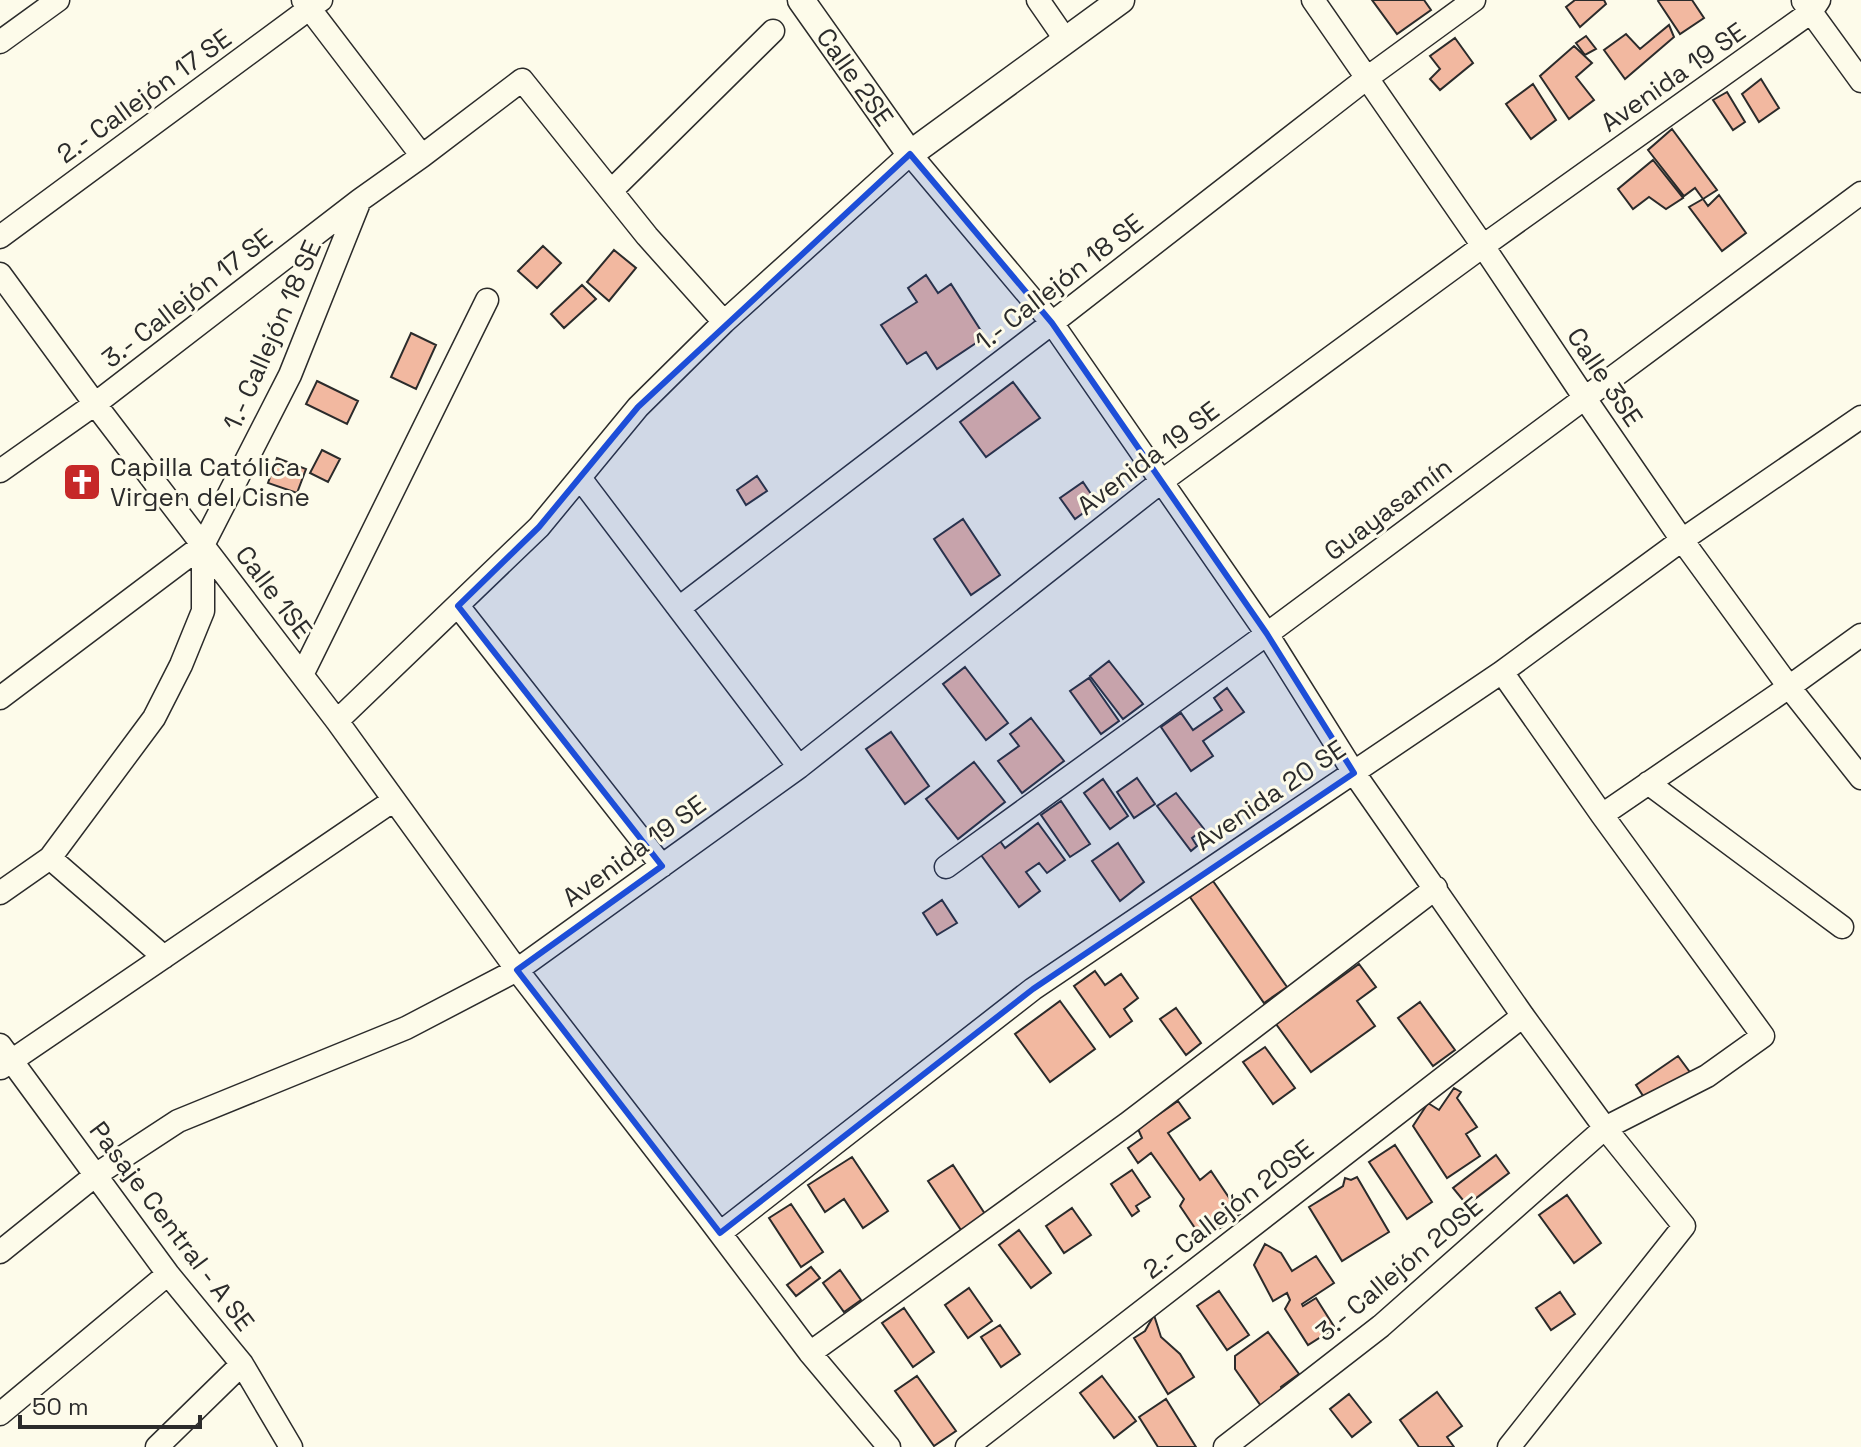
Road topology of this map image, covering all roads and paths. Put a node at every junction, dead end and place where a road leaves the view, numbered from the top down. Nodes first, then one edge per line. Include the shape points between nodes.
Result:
1 (58, 0) edge
2 (801, 0) edge
3 (1038, 0) edge
4 (1121, 0) edge
5 (1313, 0) edge
6 (1474, 0) edge
7 (311, 3) edge
8 (1811, 4) edge
9 (773, 31) dead end
10 (1065, 39) junction
11 (0, 42) edge
12 (1367, 78) junction
13 (1861, 81) edge
14 (910, 154) junction
15 (422, 156) junction
16 (611, 191) junction
17 (1861, 193) edge
18 (360, 200) junction
19 (0, 237) edge
20 (1483, 246) junction
21 (0, 274) edge
22 (487, 300) dead end
23 (724, 322) junction
24 (1052, 323) junction
25 (1584, 397) junction
26 (95, 404) junction
27 (1861, 417) edge
28 (0, 471) edge
29 (580, 478) junction
30 (1162, 481) junction
31 (1682, 540) junction
32 (203, 545) junction
33 (458, 606) junction
34 (679, 608) junction
35 (1267, 634) junction
36 (1861, 635) edge
37 (1502, 672) junction
38 (302, 675) junction
39 (1789, 687) junction
40 (0, 698) edge
41 (337, 721) junction
42 (799, 767) junction
43 (1354, 773) junction
44 (1861, 778) edge
45 (1648, 783) junction
46 (394, 800) junction
47 (1602, 815) junction
48 (50, 858) junction
49 (662, 866) junction
50 (946, 867) dead end
51 (1436, 888) junction
52 (0, 893) edge
53 (1842, 927) dead end
54 (164, 957) junction
55 (517, 970) junction
56 (1523, 1016) junction
57 (4, 1058) edge
58 (1605, 1128) junction
59 (97, 1174) junction
60 (720, 1233) junction
61 (0, 1252) edge
62 (168, 1274) junction
63 (810, 1353) junction
64 (242, 1364) junction
65 (0, 1414) edge
66 (157, 1447) edge
67 (291, 1447) edge
68 (889, 1447) edge
69 (967, 1447) edge
70 (1225, 1447) edge
71 (1509, 1447) edge

1 - 11 street
2 - 14 street, Calle 2SE
3 - 10 street
4 - 10 street
5 - 12 street, Calle 3SE
6 - 12 street, 1.- Callejón 18 SE
7 - 15 street
7 - 19 street, 2.- Callejón 17 SE
8 - 13 street
8 - 20 street, Avenida 19 SE
9 - 16 street
10 - 14 street
12 - 20 street, Calle 3SE
12 - 24 street, 1.- Callejón 18 SE
14 - 23 street
14 - 24 street
15 - 16 street, 3.- Callejón 17 SE via 522,80
15 - 18 street, 3.- Callejón 17 SE
16 - 23 street
17 - 25 street, Guayasamín
18 - 26 street, 3.- Callejón 17 SE
18 - 32 street, 1.- Callejón 18 SE via 290,375
20 - 25 street, Calle 3SE
20 - 30 street, Avenida 19 SE
21 - 26 street, Calle 1SE
22 - 38 street
23 - 29 street via 638,407
24 - 30 street
24 - 34 street, 1.- Callejón 18 SE
25 - 31 street, Calle 3SE
25 - 35 street, Guayasamín
26 - 28 street, 3.- Callejón 17 SE
26 - 32 street, Calle 1SE
27 - 31 street, Avenida 20 SE
29 - 33 street via 539,527
29 - 34 street
30 - 35 street
30 - 42 street, Avenida 19 SE
31 - 37 street, Avenida 20 SE
31 - 39 street, Calle 3SE
32 - 38 street, Calle 1SE
32 - 40 street
32 - 48 street, 1.- Callejón 18 SE via 203,611 181,665 154,718
33 - 41 street
33 - 49 street
34 - 42 street
35 - 43 street
35 - 50 street, Guayasamín
36 - 39 street
37 - 43 street, Avenida 20 SE
37 - 47 street
38 - 41 street, Calle 1SE
39 - 44 street, Calle 3SE
39 - 45 street
41 - 46 street, Calle 1SE
42 - 49 street, Avenida 19 SE
43 - 51 street
43 - 60 street, Avenida 20 SE via 1033,989
45 - 47 street
45 - 53 street
46 - 54 street
46 - 55 street, Calle 1SE
47 - 58 street, 3.- Callejón 20SE via 1763,1036 1707,1076
48 - 52 street, 1.- Callejón 18 SE
48 - 54 street
49 - 55 street, Avenida 19 SE
51 - 56 street
51 - 63 street via 1127,1124
54 - 57 street
55 - 59 street, Avenida 19 SE via 406,1028 178,1121
55 - 60 street, Calle 1SE
56 - 58 street
56 - 69 street, 2.- Callejón 20SE
57 - 59 street, Pasaje Central - A SE
58 - 70 street, 3.- Callejón 20SE via 1381,1326
58 - 71 street via 1684,1226
59 - 61 street, Avenida 19 SE
59 - 62 street, Pasaje Central - A SE
60 - 63 street, Calle 1SE
62 - 64 street, Pasaje Central - A SE
62 - 65 street
63 - 68 street, Calle 1SE
64 - 66 street
64 - 67 street, Pasaje Central - A SE

